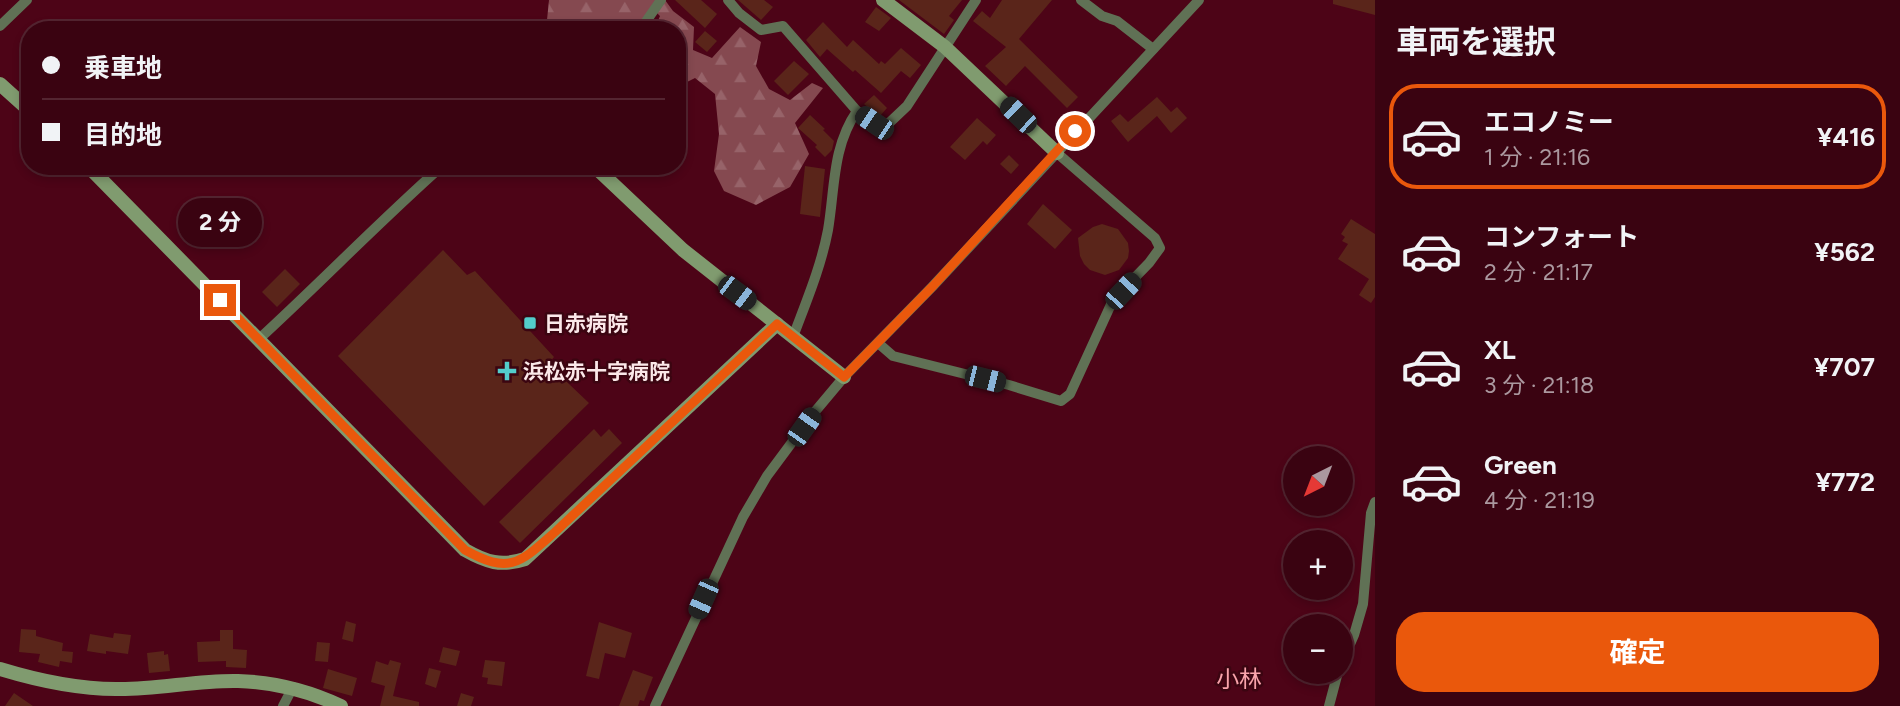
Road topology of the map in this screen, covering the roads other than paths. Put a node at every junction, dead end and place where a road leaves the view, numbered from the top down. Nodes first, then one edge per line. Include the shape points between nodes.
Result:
1 (27, 0) edge
2 (662, 0) edge
3 (728, 0) edge
4 (883, 0) edge
5 (976, 0) edge
6 (1081, 0) edge
7 (1199, 0) edge
8 (647, 21) edge
9 (0, 26) edge
10 (945, 47) junction
11 (1153, 49) junction
12 (0, 85) edge
13 (21, 103) edge
14 (857, 111) junction
15 (1057, 153) junction
16 (97, 175) edge
17 (432, 175) edge
18 (604, 175) edge
19 (777, 324) junction
20 (793, 337) junction
21 (259, 339) junction
22 (878, 342) junction
23 (844, 377) junction
24 (1375, 502) edge
25 (1353, 637) edge
26 (0, 669) edge
27 (1335, 684) edge
28 (293, 688) junction
29 (282, 706) edge
30 (341, 706) edge
31 (655, 706) edge
32 (1329, 706) edge

1 - 9 street
2 - 8 street
3 - 14 street via 761,30 783,26
4 - 10 street
5 - 10 street
6 - 11 street
7 - 11 street
10 - 14 street via 895,120 874,123
10 - 15 street
11 - 15 street
12 - 13 street
14 - 20 street via 838,150 821,261
15 - 22 street
15 - 22 street via 1155,238 1160,248 1113,300 1070,394 1061,401 893,356
16 - 21 street
17 - 21 street
18 - 19 street via 683,250
19 - 20 street
19 - 21 street via 525,559 501,564 465,550
20 - 23 street
22 - 23 street
23 - 31 street via 767,477 743,517
24 - 25 street via 1363,604
26 - 28 street via 115,689 236,681
27 - 32 street
28 - 29 street
28 - 30 street

